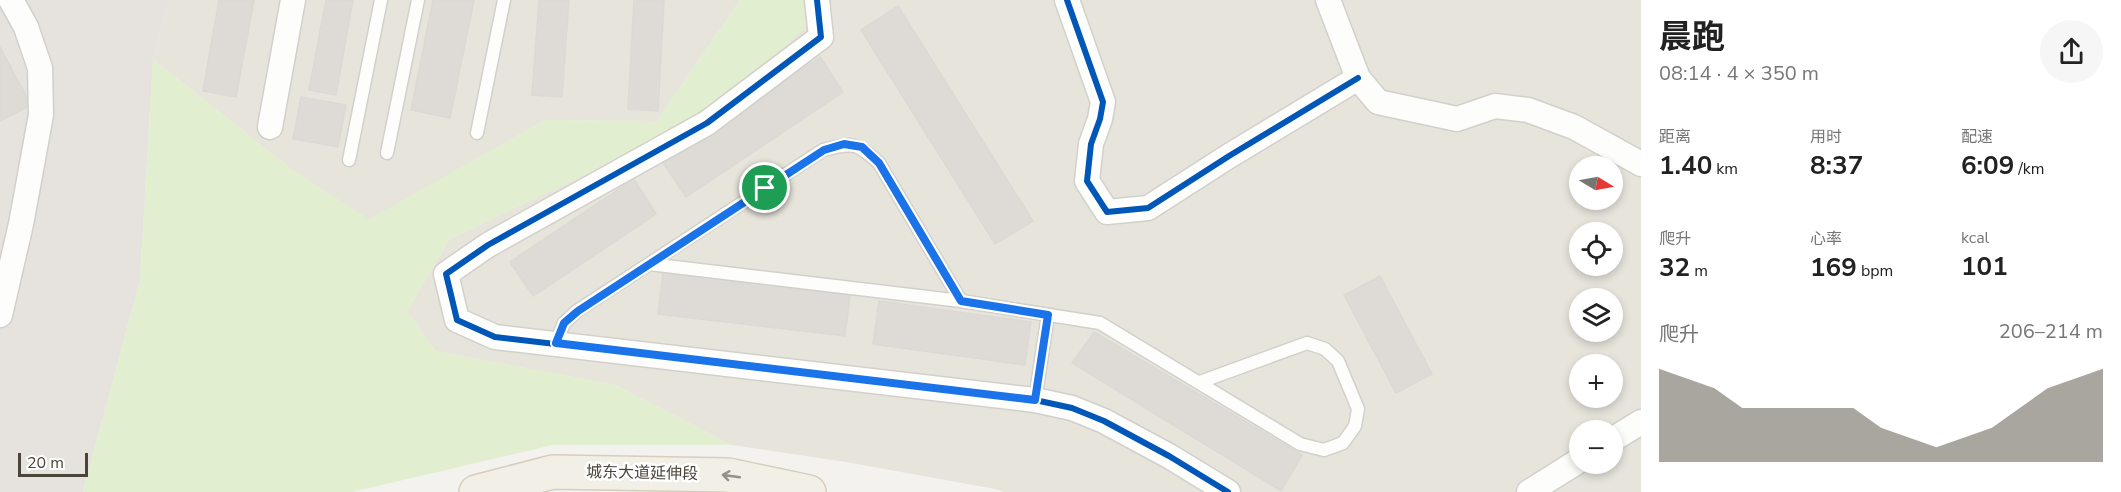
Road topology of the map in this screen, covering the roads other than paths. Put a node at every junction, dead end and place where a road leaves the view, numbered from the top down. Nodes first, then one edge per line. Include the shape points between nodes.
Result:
1 (11, 0) edge
2 (292, 0) edge
3 (381, 0) edge
4 (418, 0) edge
5 (504, 0) edge
6 (817, 0) edge
7 (1067, 0) edge
8 (1334, 2) edge
9 (1358, 78) junction
10 (270, 127) dead end
11 (477, 133) dead end
12 (387, 153) dead end
13 (349, 160) dead end
14 (1641, 164) edge
15 (649, 264) junction
16 (4, 280) edge
17 (961, 301) junction
18 (0, 315) edge
19 (1048, 315) junction
20 (556, 343) junction
21 (1200, 382) junction
22 (1035, 400) junction
23 (1641, 422) edge
24 (1623, 433) edge
25 (1569, 467) edge
26 (476, 492) edge
27 (539, 492) edge
28 (619, 492) edge
29 (809, 492) edge
30 (1228, 492) edge
31 (1529, 492) edge

1 - 16 street via 26,27 40,68 40,115 21,224
2 - 10 street
3 - 13 lane
4 - 12 lane
5 - 11 lane
6 - 20 street via 821,37 707,123 488,245 446,274 457,320 495,337
7 - 9 street via 1103,102 1091,144 1087,181 1107,212 1148,208
8 - 9 street
9 - 14 street via 1378,102 1457,119 1495,106 1528,110 1574,127
15 - 17 lane
15 - 17 lane via 824,150 844,144 862,147 879,163
15 - 20 lane via 578,311 564,323
16 - 18 street
17 - 19 lane
19 - 21 lane via 1100,322
19 - 22 lane
20 - 22 street
21 - 21 lane via 1300,444 1324,450 1342,443 1355,426 1358,409 1338,361 1324,349 1307,344
22 - 30 street via 1072,408 1104,421
23 - 24 street
25 - 31 street
29 -> 26 main road, 城东大道延伸段 via 728,475 553,472
27 - 28 main road, 城东大道延伸段

